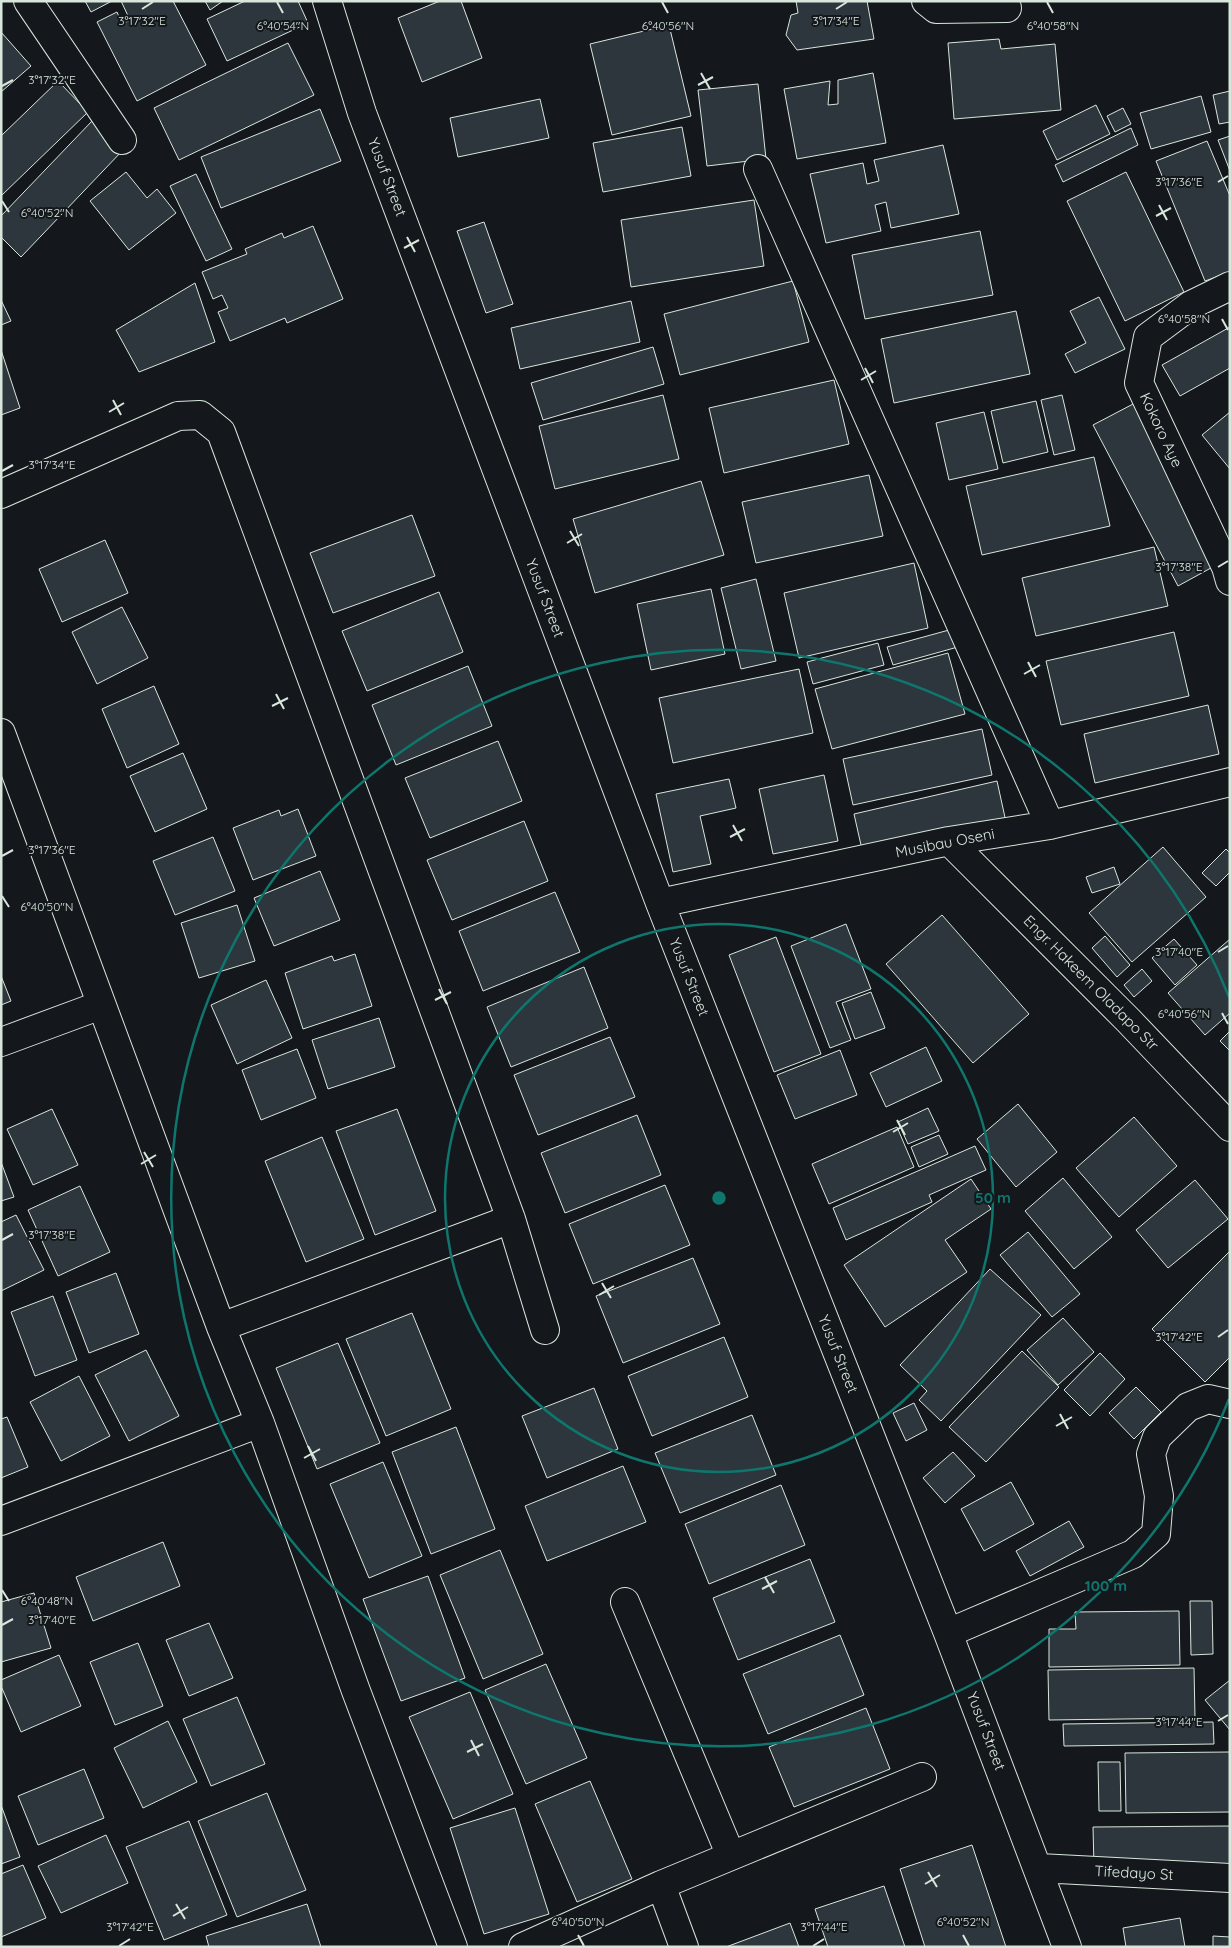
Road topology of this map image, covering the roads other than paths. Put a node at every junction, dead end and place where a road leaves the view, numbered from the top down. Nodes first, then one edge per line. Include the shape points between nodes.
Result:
1 (28, 1) edge
2 (327, 1) edge
3 (926, 1) edge
4 (1007, 8) dead end
5 (122, 140) dead end
6 (758, 169) dead end
7 (1230, 286) edge
8 (1, 494) edge
9 (1230, 581) edge
10 (1, 733) edge
11 (1230, 782) edge
12 (1050, 825) junction
13 (949, 841) junction
14 (660, 903) junction
15 (102, 1005) junction
16 (1, 1042) edge
17 (1230, 1127) edge
18 (511, 1219) junction
19 (221, 1327) junction
20 (545, 1330) dead end
21 (1230, 1404) edge
22 (260, 1423) junction
23 (1, 1520) edge
24 (624, 1602) dead end
25 (948, 1634) junction
26 (922, 1777) dead end
27 (731, 1856) junction
28 (1039, 1868) junction
29 (1230, 1878) edge
30 (662, 1885) junction
31 (453, 1947) edge
32 (523, 1947) edge
33 (684, 1947) edge
34 (1067, 1947) edge

1 - 5 street
2 - 14 street, Yusuf Street via 362,113
3 - 4 street via 936,9
6 - 12 street
7 - 9 street, Kokoro Aye via 1191,305 1148,337 1139,383
8 - 18 street via 178,416 200,414 221,432
10 - 15 street
11 - 12 street, Musibau Oseni
12 - 13 street, Musibau Oseni
13 - 14 street, Musibau Oseni
13 - 17 street, Engr. Hakeem Oladapo Str
14 - 25 street, Yusuf Street
15 - 16 street
15 - 19 street
18 - 19 street
18 - 20 street
19 - 22 street
21 - 25 street via 1208,1399 1188,1407 1157,1437 1152,1454 1159,1496 1156,1534 1133,1554
22 - 23 street
22 - 31 street via 356,1691
24 - 27 street
25 - 28 street, Yusuf Street
26 - 27 street
27 - 30 street
28 - 29 street, Tifedayo St
28 - 34 street, Yusuf Street
30 - 32 street
30 - 33 street

